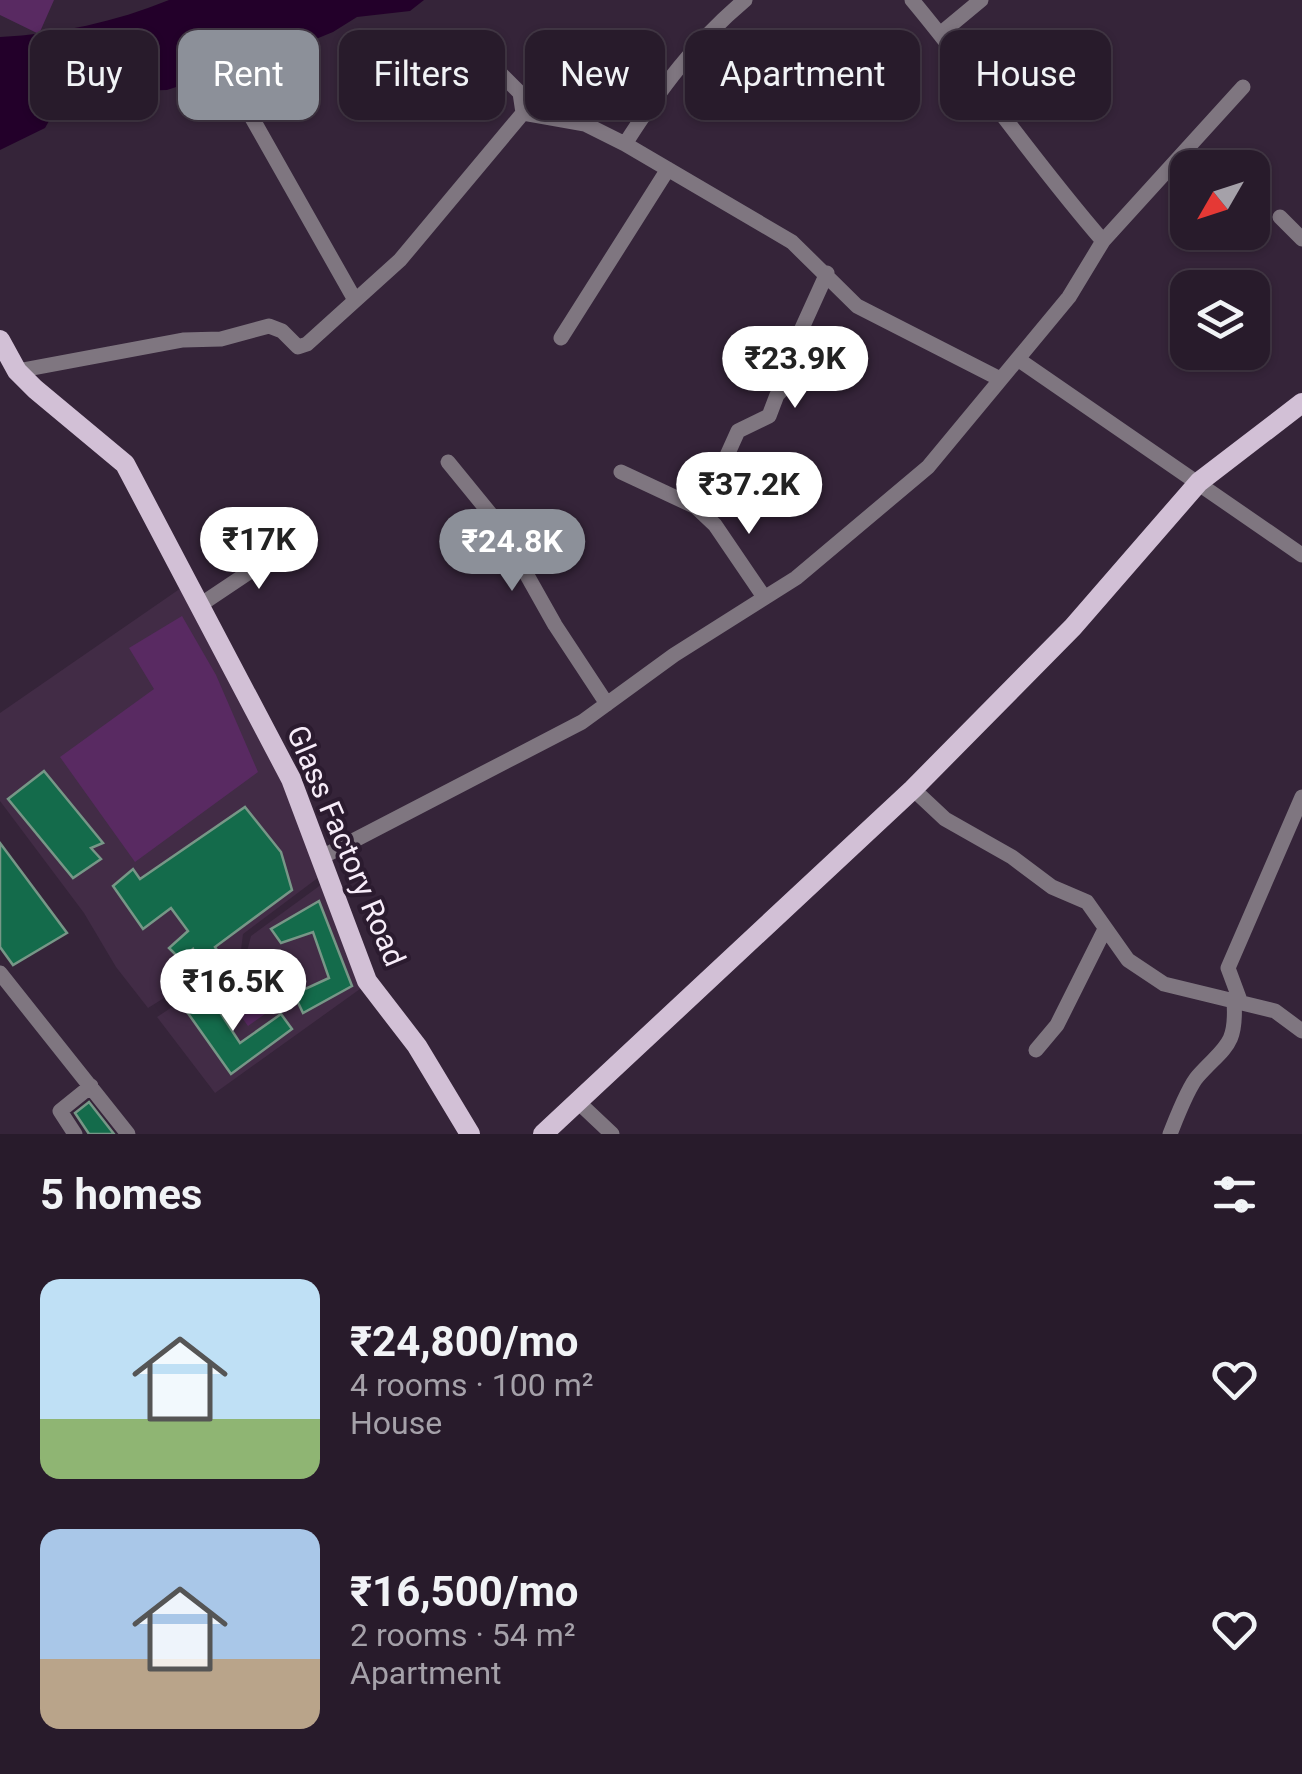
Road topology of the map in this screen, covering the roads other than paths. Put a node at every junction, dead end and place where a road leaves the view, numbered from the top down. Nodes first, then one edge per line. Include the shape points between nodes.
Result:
1 (745, 0) edge
2 (912, 0) edge
3 (980, 0) edge
4 (945, 30) edge
5 (940, 34) edge
6 (505, 78) edge
7 (1244, 88) dead end
8 (522, 113) junction
9 (253, 120) edge
10 (1006, 120) edge
11 (625, 144) junction
12 (668, 168) junction
13 (1280, 217) dead end
14 (1302, 239) edge
15 (1103, 241) junction
16 (827, 273) junction
17 (356, 300) junction
18 (562, 338) dead end
19 (0, 340) edge
20 (1020, 360) junction
21 (17, 371) junction
22 (1000, 379) junction
23 (1302, 403) edge
24 (448, 462) dead end
25 (621, 472) dead end
26 (1199, 482) junction
27 (696, 507) junction
28 (294, 542) dead end
29 (1302, 555) edge
30 (764, 596) junction
31 (200, 605) junction
32 (607, 704) junction
33 (913, 790) junction
34 (1302, 797) edge
35 (320, 858) junction
36 (1104, 930) junction
37 (0, 973) edge
38 (1238, 1002) junction
39 (1302, 1031) edge
40 (1036, 1050) dead end
41 (90, 1086) junction
42 (577, 1101) junction
43 (75, 1134) edge
44 (128, 1134) edge
45 (470, 1134) edge
46 (543, 1134) edge
47 (612, 1134) edge
48 (1170, 1134) edge

1 - 11 street via 665,81
2 - 5 street
3 - 4 street
6 - 8 street via 520,93
7 - 15 street
8 - 11 street via 585,124
8 - 17 street via 400,260
9 - 17 street
10 - 15 street
11 - 12 street
12 - 16 street via 777,232
12 - 18 street
13 - 14 street
15 - 20 street
16 - 22 street via 857,306
16 - 27 street via 788,359 786,386 769,416 738,431
17 - 21 street via 298,347 269,326
19 - 21 main road, Glass Factory Road
20 - 22 street
20 - 26 street
21 - 31 main road, Glass Factory Road via 126,464
22 - 30 street via 928,467 796,578
23 - 26 main road
24 - 32 street via 496,522
25 - 27 street
26 - 29 street
26 - 33 main road via 1073,627
27 - 30 street
28 - 31 street
30 - 32 street
31 - 35 main road, Glass Factory Road via 291,778
32 - 35 street
33 - 36 street via 946,819 1087,902
33 - 42 main road
34 - 38 street via 1228,968
35 - 45 main road, Glass Factory Road via 366,981
36 - 38 street via 1128,960 1164,984
36 - 40 street via 1057,1025
37 - 41 street
38 - 39 street via 1276,1011
38 - 48 street via 1230,1042 1196,1078
41 - 43 street via 60,1111
41 - 44 street
42 - 46 main road
42 - 47 street

